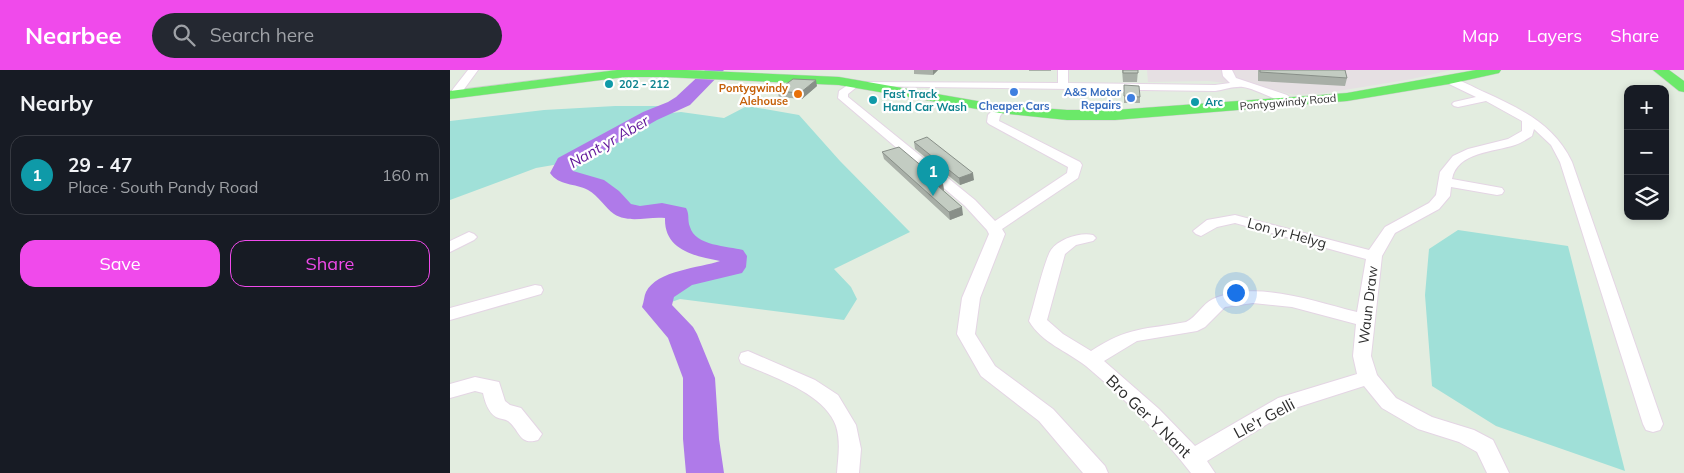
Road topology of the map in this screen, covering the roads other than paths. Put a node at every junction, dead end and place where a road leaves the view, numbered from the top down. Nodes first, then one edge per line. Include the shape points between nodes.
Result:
1 (473, 70) edge
2 (1063, 70) edge
3 (1228, 70) edge
4 (1494, 70) edge
5 (1660, 70) edge
6 (624, 72) edge
7 (1449, 80) junction
8 (859, 83) junction
9 (951, 84) junction
10 (1242, 84) junction
11 (1063, 86) junction
12 (1684, 88) edge
13 (453, 94) edge
14 (932, 96) junction
15 (1485, 98) junction
16 (1291, 102) junction
17 (1458, 104) dead end
18 (1000, 109) junction
19 (1528, 120) junction
20 (1444, 182) junction
21 (1496, 191) dead end
22 (994, 228) junction
23 (1202, 231) dead end
24 (469, 237) dead end
25 (1088, 238) dead end
26 (450, 247) edge
27 (1374, 256) junction
28 (534, 290) dead end
29 (450, 314) edge
30 (1365, 320) junction
31 (748, 358) dead end
32 (1091, 360) junction
33 (1368, 378) junction
34 (450, 391) edge
35 (1653, 424) dead end
36 (531, 434) dead end
37 (1199, 466) edge
38 (848, 473) edge
39 (1098, 473) edge
40 (1498, 473) edge

1 - 13 street
2 - 11 street
3 - 10 street via 1232,80
4 - 7 main road, Pontygwindy Road
5 - 12 main road
6 - 8 main road, Pontygwindy Road via 788,77
6 - 13 main road, Pontygwindy Road
7 - 15 street
7 - 16 main road, Pontygwindy Road via 1369,94
8 - 9 street, Pontygwindy Road
8 - 14 main road, Pontygwindy Road
8 - 22 street via 843,93 844,98 970,203
9 - 11 street, Pontygwindy Road
9 - 14 street
10 - 11 street, Pontygwindy Road via 1215,88
10 - 16 street
14 - 18 main road, Pontygwindy Road
15 - 17 street
15 - 19 street
16 - 18 main road, Pontygwindy Road via 1110,116
18 - 22 street via 993,122 1075,165 1073,175
19 - 20 street, Waun Draw via 1528,133 1512,142 1458,159
19 - 35 street via 1557,143 1566,162
20 - 21 street
20 - 27 street, Waun Draw via 1443,196 1434,206 1390,230
22 - 39 street via 997,234 970,298 966,334 988,371 1046,415
23 - 27 street, Lon yr Helyg via 1212,223 1236,219
24 - 26 street
25 - 32 street, Bro Ger Y Nant via 1071,242 1058,252 1038,321 1046,331
27 - 30 street, Waun Draw
28 - 29 street
30 - 32 street via 1266,298 1233,299 1217,304 1192,327 1134,336
30 - 33 street, Waun Draw via 1362,356
31 - 38 street via 808,385 831,400 846,425 850,449
32 - 37 street, Bro Ger Y Nant
33 - 37 street, Lle'r Gelli via 1285,403
33 - 40 street, Waun Draw via 1389,403 1424,423 1466,436 1485,446
34 - 36 street via 475,384 492,387 496,404 503,411 514,414

